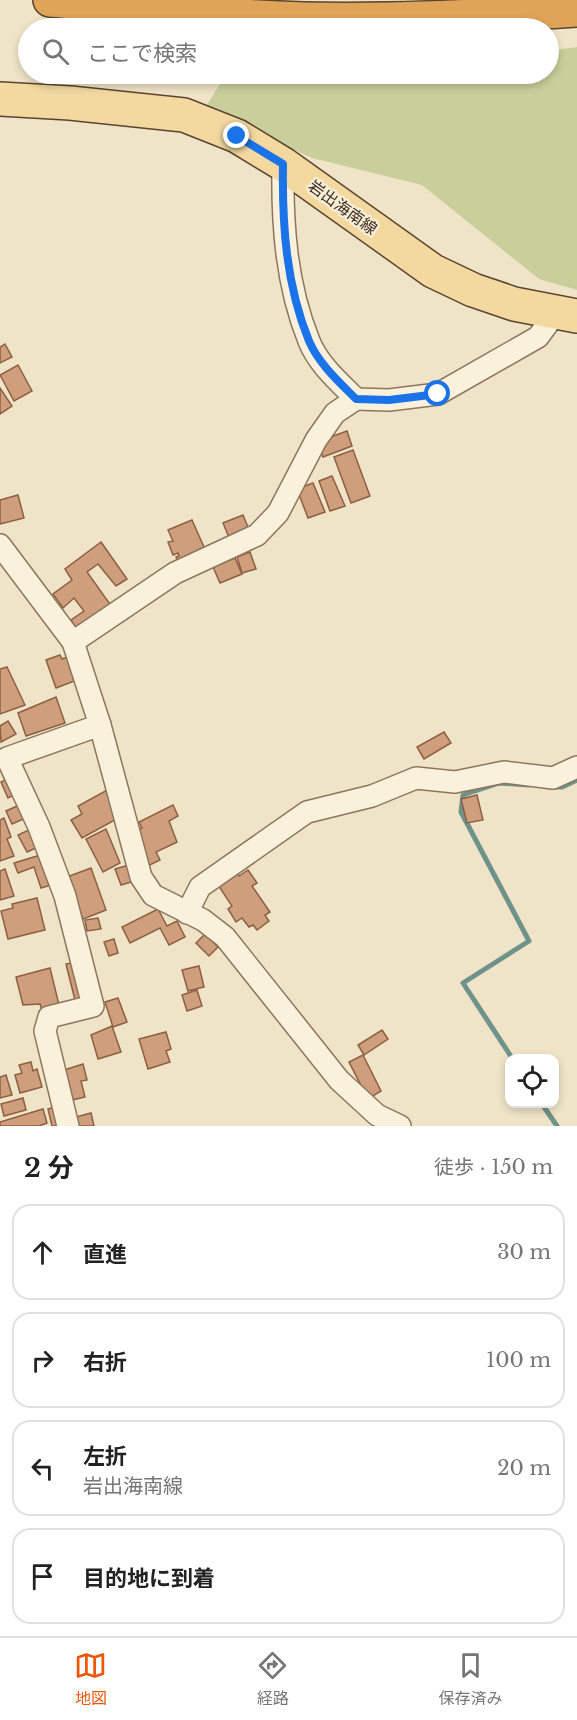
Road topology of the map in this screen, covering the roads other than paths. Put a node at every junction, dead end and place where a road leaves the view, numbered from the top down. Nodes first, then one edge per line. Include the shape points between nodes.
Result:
1 (50, 0) edge
2 (577, 10) edge
3 (288, 18) edge
4 (388, 18) edge
5 (0, 99) edge
6 (283, 164) junction
7 (566, 315) edge
8 (356, 399) junction
9 (0, 545) edge
10 (73, 642) junction
11 (100, 725) junction
12 (577, 767) edge
13 (187, 913) junction
14 (68, 1126) edge
15 (400, 1126) edge

1 - 3 highway
2 - 4 highway
5 - 6 main road, 岩出海南線 via 184,115 237,136
6 - 7 main road, 岩出海南線 via 433,271 473,290
6 - 8 street via 282,220 287,264 310,343 328,370
7 - 8 street via 538,337 438,394 389,400
8 - 10 street via 335,413 316,440 278,513 257,535 175,573
9 - 10 street
10 - 11 street
11 - 13 street via 141,877 153,895
11 - 14 street via 7,758 65,896 93,1006 49,1017 45,1030
12 - 13 street via 554,778 504,772 455,782 416,778 372,796 307,812 200,887
13 - 15 street via 225,937 339,1080 377,1115

